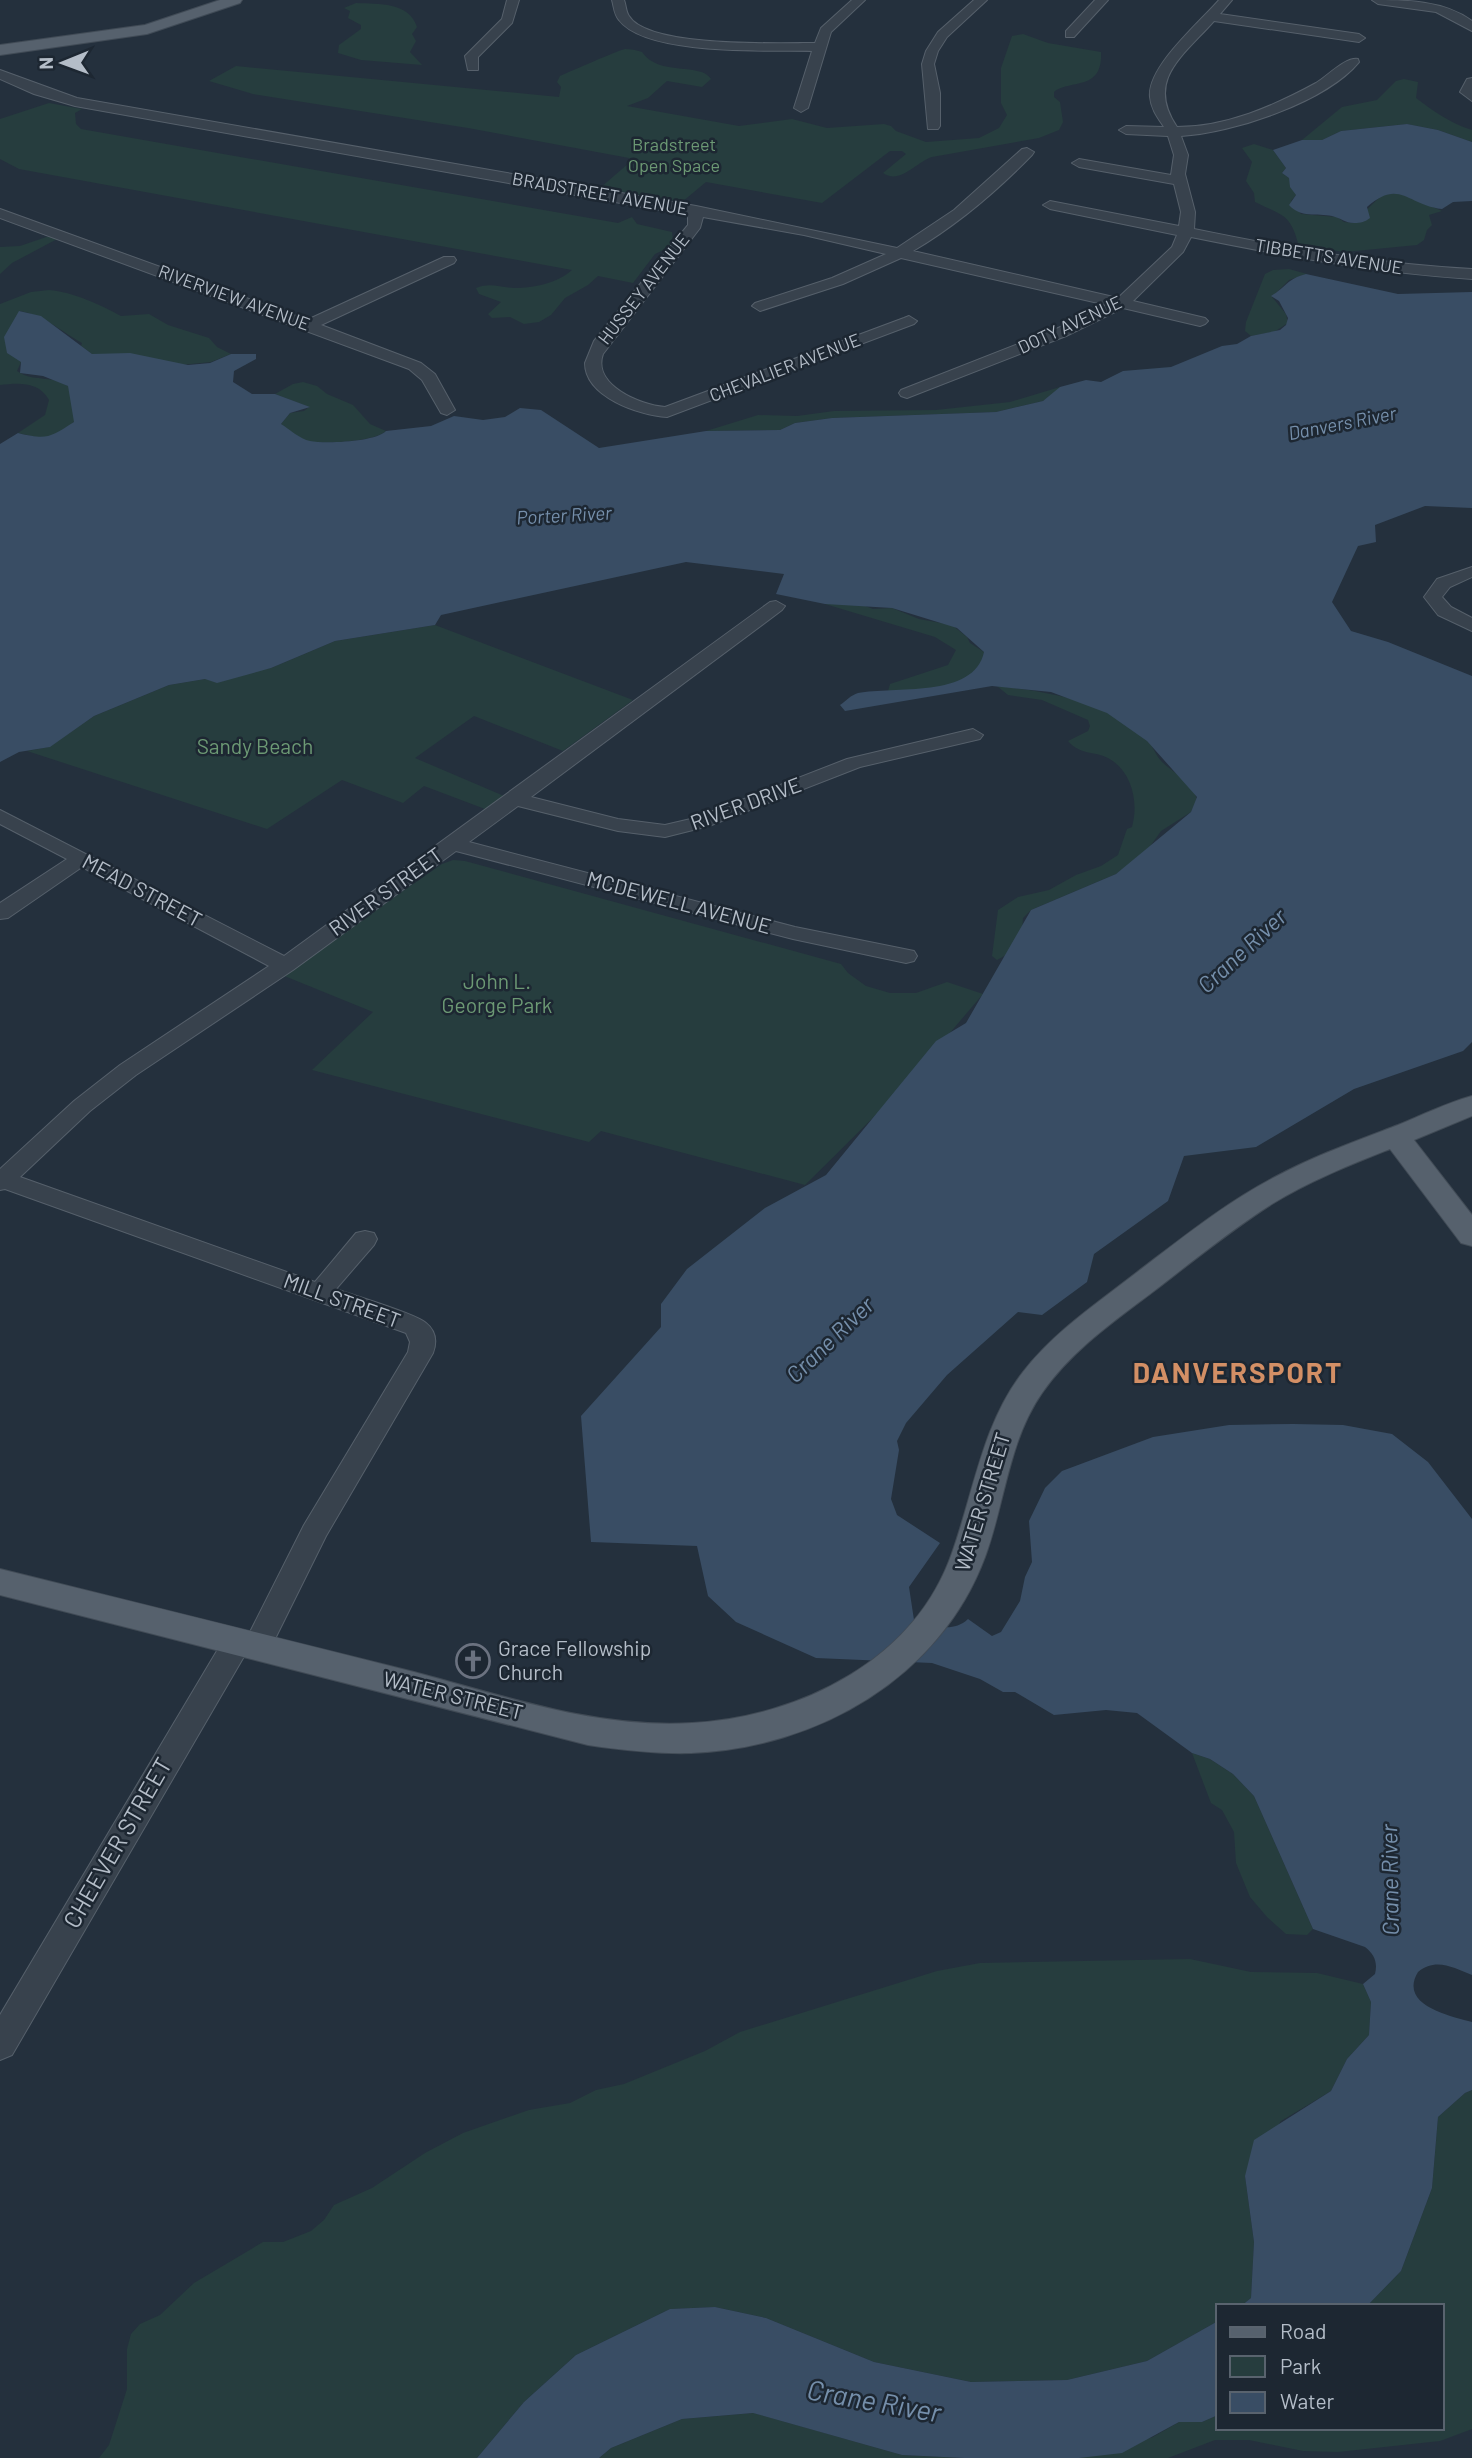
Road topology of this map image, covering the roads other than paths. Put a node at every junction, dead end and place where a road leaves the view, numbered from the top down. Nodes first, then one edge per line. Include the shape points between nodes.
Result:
1 (513, 0) edge
2 (618, 0) edge
3 (859, 0) edge
4 (981, 0) edge
5 (1102, 0) edge
6 (1226, 0) edge
7 (1378, 0) edge
8 (231, 1) edge
9 (1211, 17) junction
10 (1472, 27) edge
11 (1070, 34) dead end
12 (1359, 38) dead end
13 (819, 47) junction
14 (0, 50) edge
15 (1353, 62) dead end
16 (472, 67) dead end
17 (0, 74) edge
18 (1472, 82) edge
19 (1472, 97) edge
20 (801, 108) dead end
21 (933, 126) dead end
22 (1126, 130) dead end
23 (1173, 131) junction
24 (1027, 152) dead end
25 (1079, 163) dead end
26 (1181, 181) junction
27 (1050, 205) dead end
28 (696, 210) junction
29 (0, 213) edge
30 (1186, 232) junction
31 (897, 254) junction
32 (449, 260) dead end
33 (1472, 274) edge
34 (1120, 303) junction
35 (760, 306) dead end
36 (909, 321) dead end
37 (1200, 321) dead end
38 (308, 325) junction
39 (907, 393) dead end
40 (447, 410) dead end
41 (659, 412) joint
42 (1472, 572) edge
43 (776, 606) dead end
44 (1472, 625) edge
45 (974, 735) dead end
46 (515, 799) junction
47 (0, 816) edge
48 (453, 844) junction
49 (82, 859) junction
50 (0, 913) edge
51 (906, 956) dead end
52 (285, 965) junction
53 (1472, 1105) edge
54 (1397, 1138) junction
55 (3, 1175) edge
56 (1472, 1236) edge
57 (365, 1239) dead end
58 (319, 1293) junction
59 (0, 1582) edge
60 (247, 1644) junction
61 (0, 2045) edge

1 - 16 street via 509,20 471,56
2 - 13 street via 622,17 630,25 664,39
3 - 13 street via 825,31
4 - 21 street via 942,35 932,51 928,64
5 - 11 street
6 - 9 street
7 - 10 street via 1447,10
8 - 14 main road via 147,29
9 - 12 street
9 - 23 street via 1166,66 1160,80 1156,94
13 - 20 street
15 - 23 street via 1324,85 1244,118 1203,130
17 - 28 street, BRADSTREET AVENUE via 75,102
18 - 19 street via 1467,92
22 - 23 street
23 - 26 street via 1181,155
24 - 31 street via 956,216
25 - 26 street
26 - 30 street via 1188,212
27 - 30 street, TIBBETTS AVENUE
28 - 31 street, BRADSTREET AVENUE
28 - 41 street, HUSSEY AVENUE via 695,225 600,344 593,359 593,373 604,384 634,405
29 - 38 street, RIVERVIEW AVENUE
30 - 33 street, TIBBETTS AVENUE via 1401,270
30 - 34 street, DOTY AVENUE via 1178,249
31 - 34 street, BRADSTREET AVENUE
31 - 35 street via 850,276
32 - 38 street
34 - 37 street, BRADSTREET AVENUE
34 - 39 street, DOTY AVENUE via 1060,333
36 - 41 street, CHEVALIER AVENUE
38 - 40 street, RIVERVIEW AVENUE via 415,366 429,377
42 - 44 street via 1448,579 1433,597 1445,612
43 - 46 street, RIVER STREET
45 - 46 street, RIVER DRIVE via 854,763 702,822 664,831 618,825
46 - 48 street, RIVER STREET
47 - 49 street, MEAD STREET
48 - 51 street, MCDEWELL AVENUE via 793,933
48 - 52 street, RIVER STREET
49 - 50 street
49 - 52 street, MEAD STREET
52 - 55 street, RIVER STREET via 104,1088
53 - 54 main road, WATER STREET
54 - 56 main road
54 - 60 main road, WATER STREET via 1307,1173 1249,1204 1090,1324 1047,1364 1017,1404 1006,1428 967,1561 942,1612 911,1648 837,1699 779,1723 723,1735 656,1738 565,1724
55 - 58 street, MILL STREET
57 - 58 street
58 - 60 street, MILL STREET via 415,1327 424,1344
59 - 60 main road, WATER STREET
60 - 61 street, CHEEVER STREET

